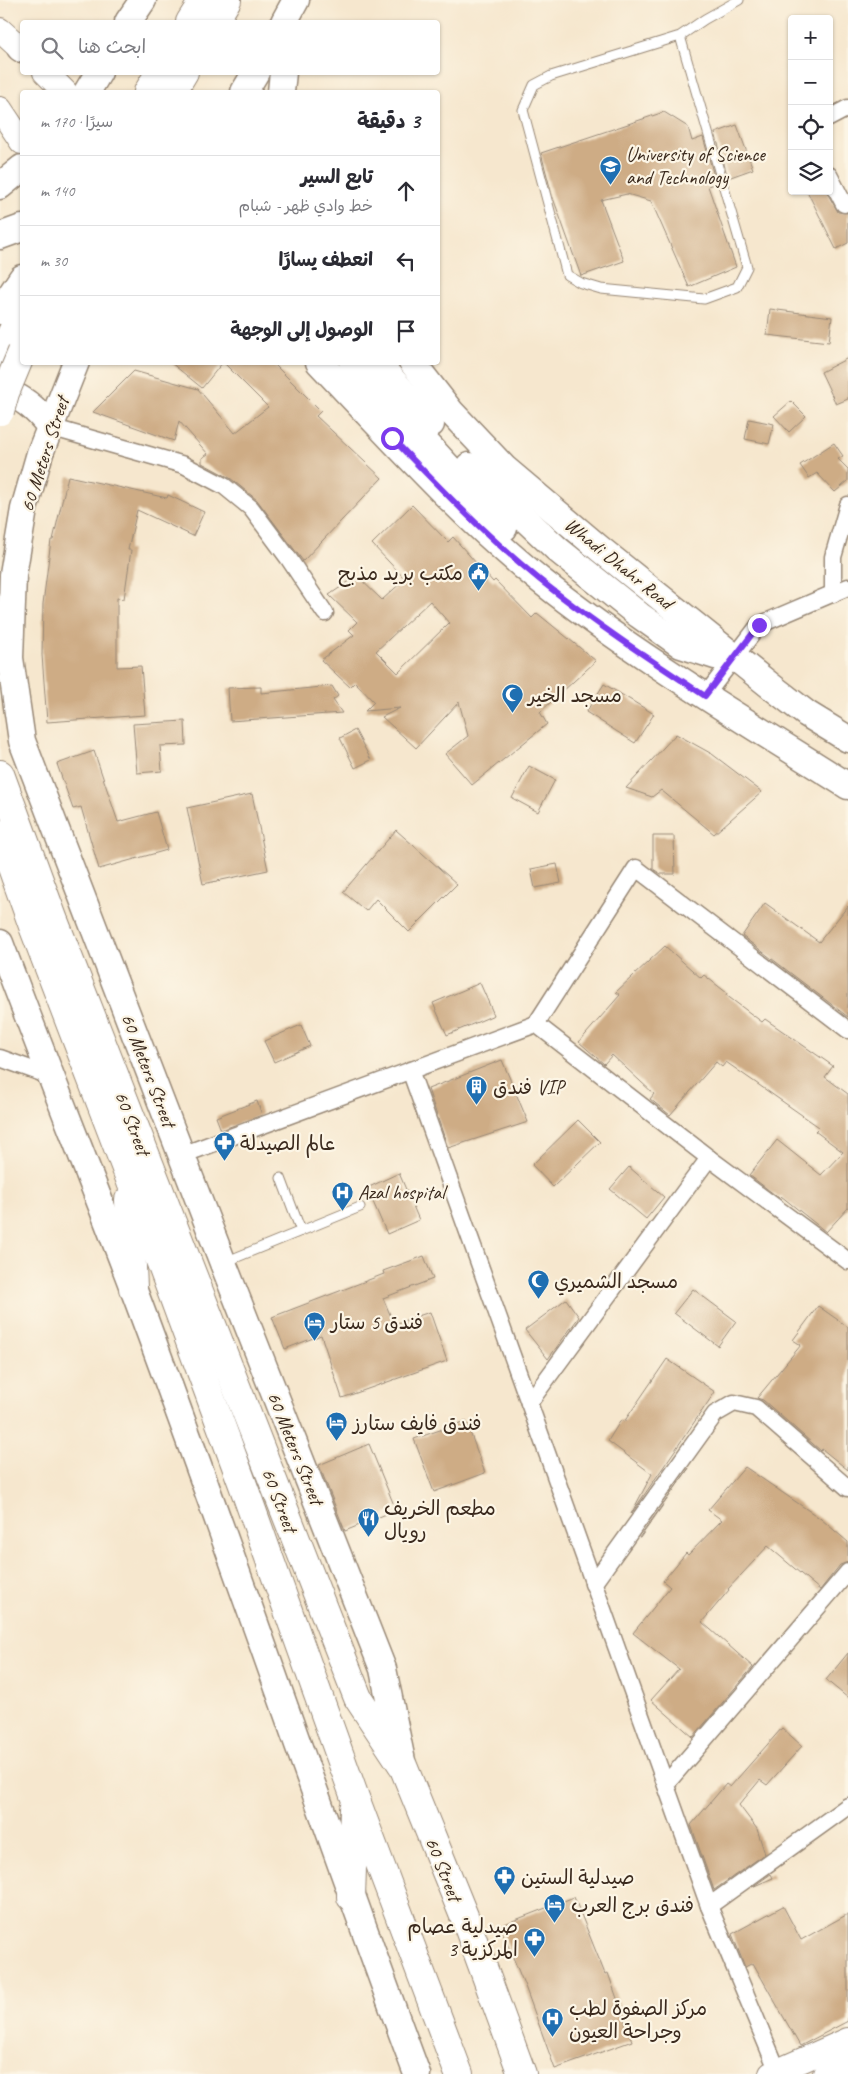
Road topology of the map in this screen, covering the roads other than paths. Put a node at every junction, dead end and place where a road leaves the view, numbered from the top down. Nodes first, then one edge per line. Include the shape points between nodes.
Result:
1 (143, 0) edge
2 (204, 0) edge
3 (227, 0) edge
4 (296, 0) edge
5 (739, 0) edge
6 (129, 20) edge
7 (191, 20) edge
8 (215, 20) edge
9 (285, 20) edge
10 (291, 20) edge
11 (0, 30) edge
12 (680, 36) junction
13 (20, 47) edge
14 (48, 75) edge
15 (96, 75) edge
16 (158, 75) edge
17 (182, 75) edge
18 (254, 75) edge
19 (283, 75) edge
20 (62, 90) edge
21 (88, 90) edge
22 (149, 90) edge
23 (173, 90) edge
24 (245, 90) edge
25 (282, 90) edge
26 (848, 108) edge
27 (0, 109) edge
28 (833, 116) edge
29 (20, 139) edge
30 (20, 170) edge
31 (833, 183) edge
32 (0, 186) edge
33 (844, 204) dead end
34 (20, 229) edge
35 (0, 236) edge
36 (20, 281) edge
37 (0, 311) edge
38 (20, 316) edge
39 (0, 357) edge
40 (20, 357) edge
41 (75, 365) edge
42 (322, 365) edge
43 (355, 365) edge
44 (380, 365) edge
45 (414, 365) edge
46 (0, 390) edge
47 (0, 412) edge
48 (50, 427) junction
49 (848, 505) edge
50 (848, 587) edge
51 (833, 594) junction
52 (325, 613) dead end
53 (736, 657) junction
54 (705, 696) junction
55 (848, 739) edge
56 (0, 774) edge
57 (848, 786) edge
58 (0, 834) edge
59 (43, 924) junction
60 (0, 943) edge
61 (536, 1024) junction
62 (848, 1030) edge
63 (0, 1058) edge
64 (410, 1070) junction
65 (50, 1076) junction
66 (182, 1156) junction
67 (709, 1158) junction
68 (128, 1174) junction
69 (281, 1178) dead end
70 (360, 1207) dead end
71 (300, 1230) junction
72 (848, 1261) edge
73 (223, 1263) junction
74 (133, 1288) junction
75 (529, 1402) junction
76 (848, 1488) edge
77 (848, 1572) edge
78 (593, 1584) junction
79 (403, 1766) junction
80 (666, 1784) junction
81 (354, 1795) junction
82 (848, 1806) edge
83 (351, 1897) junction
84 (709, 1906) junction
85 (848, 2040) edge
86 (848, 2064) edge
87 (776, 2073) edge
88 (417, 2074) edge
89 (459, 2074) edge
90 (522, 2074) edge
91 (825, 2074) edge

1 - 6 main road
2 - 7 highway
3 - 8 highway
4 - 9 main road
4 - 10 main road
5 - 12 lane
11 - 13 street
12 - 12 lane via 747,267 737,287 704,299 601,290 567,275 523,110 534,85 551,76
14 - 20 street
15 - 21 main road
16 - 22 highway
17 - 23 highway
18 - 24 main road
19 - 25 main road
26 - 28 street
27 - 29 street
30 - 32 main road
31 - 33 street
34 - 35 main road
36 - 37 main road
38 - 39 highway
40 - 47 highway, bridge
41 - 48 main road, 60 Meters Street
42 - 54 main road via 465,514 531,572 604,629
43 - 54 main road via 533,556 599,608 678,662
44 - 53 main road via 485,481 598,583 681,646 716,656
45 - 53 main road, Whadi Dhahr Road via 451,412 504,468
46 - 48 main road via 33,406
48 - 52 street via 184,465 224,486 251,508
48 - 66 main road, 60 Meters Street via 24,508 13,575 10,658 22,741
49 - 51 street via 833,557
50 - 51 street
51 - 53 street via 759,625
53 - 54 street
53 - 55 main road, Whadi Dhahr Road via 807,714
54 - 57 main road
56 - 59 highway
58 - 59 highway
59 - 68 highway, 60 Street
59 - 79 highway, 60 Street via 358,1698
60 - 65 main road
61 - 62 street via 636,868
61 - 64 street
61 - 67 street
63 - 65 street
64 - 66 street
64 - 75 street
65 - 74 main road
66 - 73 main road, 60 Meters Street
67 - 72 street
67 - 75 street
68 - 74 highway
68 - 81 highway, 60 Street
69 - 71 lane
70 - 71 lane
71 - 73 lane
73 - 79 main road, 60 Meters Street via 383,1669
74 - 83 main road
75 - 78 street
76 - 78 street via 756,1408 734,1403 715,1414
77 - 80 street
78 - 80 street
79 - 90 highway, 60 Street via 466,1921
80 - 84 street
81 - 83 highway
81 - 89 highway, 60 Street
82 - 84 street
83 - 88 main road
84 - 87 street
85 - 87 street
86 - 91 street

